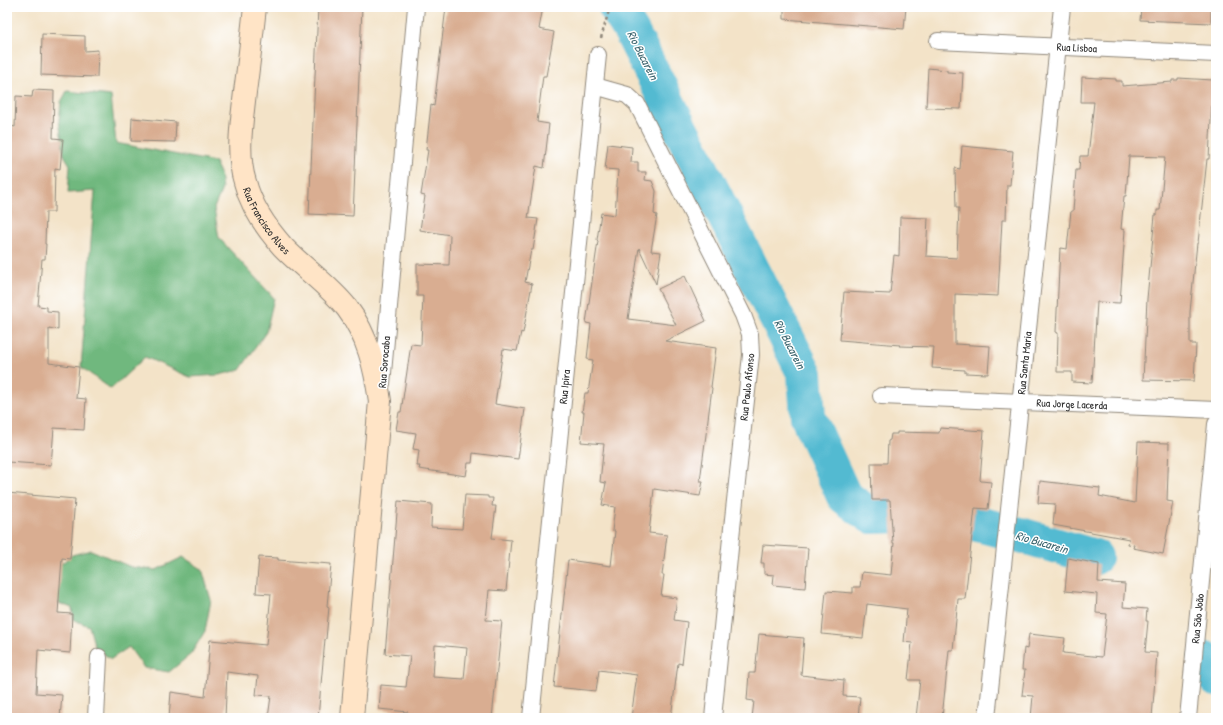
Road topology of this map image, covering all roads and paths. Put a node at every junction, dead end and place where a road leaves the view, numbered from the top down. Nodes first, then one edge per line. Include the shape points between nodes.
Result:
1 (255, 7) edge
2 (416, 7) edge
3 (610, 7) edge
4 (1062, 7) edge
5 (604, 25) dead end
6 (938, 41) dead end
7 (1058, 46) junction
8 (1216, 54) edge
9 (598, 55) dead end
10 (595, 86) junction
11 (881, 396) dead end
12 (380, 401) junction
13 (1021, 402) junction
14 (1216, 410) edge
15 (1216, 424) edge
16 (99, 657) dead end
17 (96, 718) edge
18 (352, 718) edge
19 (531, 718) edge
20 (713, 718) edge
21 (987, 718) edge
22 (1188, 718) edge

1 - 12 main road, Rua Francisco Alves via 241,130 241,158 245,182 268,229 328,288 359,326 376,371
2 - 12 street, Rua Sorocaba
3 - 5 path
4 - 7 street, Rua Santa Maria
6 - 7 street, Rua Lisboa
7 - 8 street, Rua Lisboa
7 - 13 street, Rua Santa Maria
9 - 10 street, Rua Ipira
10 - 19 street, Rua Ipira
10 - 20 street, Rua Paulo Afonso via 627,95 637,104 743,315 750,334 751,356
11 - 13 street, Rua Jorge Lacerda
12 - 18 main road, Rua Sorocaba
13 - 14 street, Rua Jorge Lacerda
13 - 21 street, Rua Santa Maria
15 - 22 street, Rua São João
16 - 17 street

